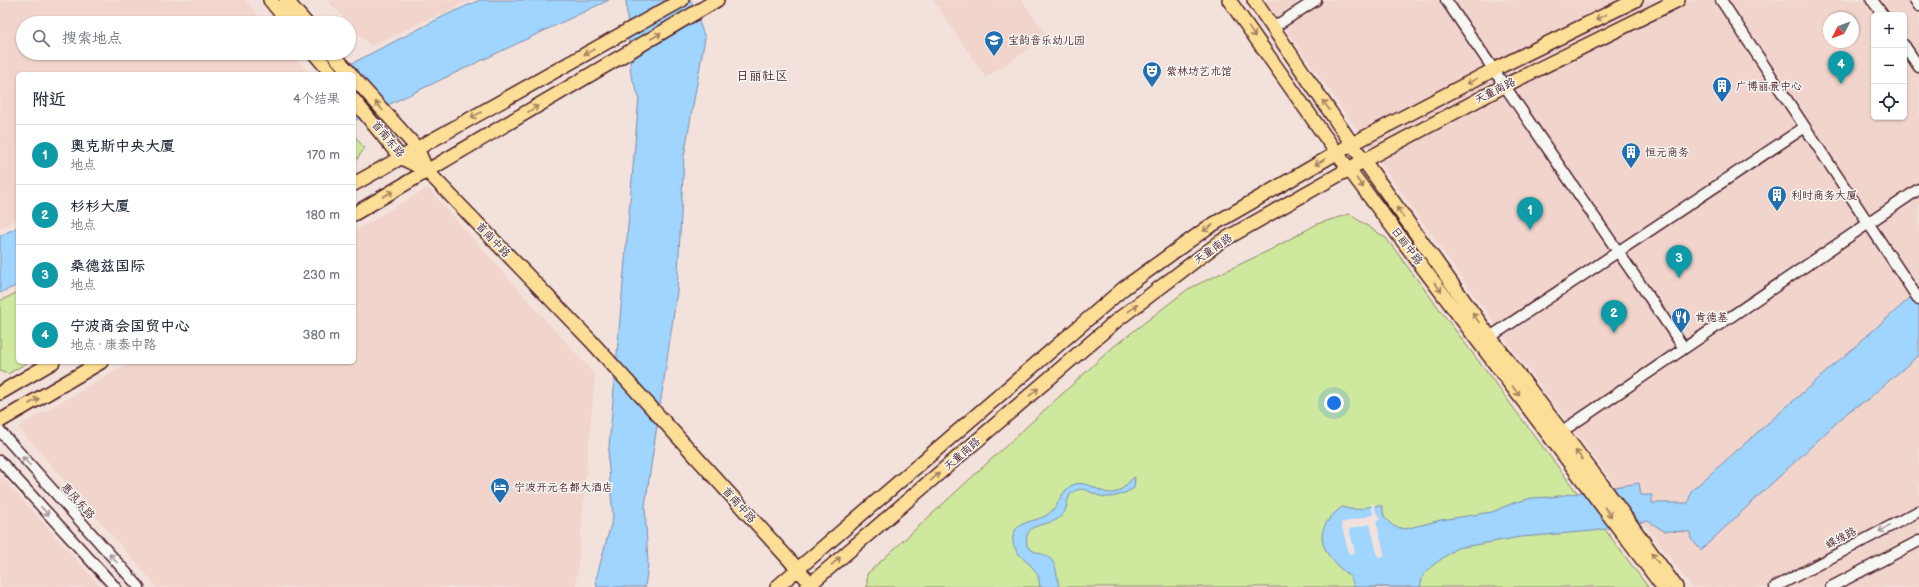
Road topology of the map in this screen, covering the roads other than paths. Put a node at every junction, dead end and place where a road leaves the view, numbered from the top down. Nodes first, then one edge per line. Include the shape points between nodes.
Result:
1 (270, 0) edge
2 (286, 0) edge
3 (682, 0) edge
4 (718, 0) edge
5 (1229, 0) edge
6 (1254, 0) edge
7 (1316, 0) edge
8 (1446, 0) edge
9 (1636, 0) edge
10 (1678, 0) edge
11 (1721, 0) edge
12 (1872, 0) edge
13 (1915, 0) edge
14 (1919, 6) edge
15 (1880, 12) edge
16 (283, 16) edge
17 (300, 16) edge
18 (1274, 28) junction
19 (1905, 48) edge
20 (320, 60) edge
21 (338, 60) edge
22 (1919, 67) edge
23 (1493, 70) junction
24 (330, 72) edge
25 (349, 72) edge
26 (356, 80) edge
27 (1504, 86) junction
28 (356, 102) edge
29 (1805, 127) junction
30 (1352, 144) junction
31 (417, 148) junction
32 (1336, 152) junction
33 (400, 157) junction
34 (1364, 161) junction
35 (1349, 169) junction
36 (427, 171) junction
37 (356, 183) edge
38 (1919, 189) edge
39 (356, 213) edge
40 (1868, 223) junction
41 (1618, 252) junction
42 (1919, 300) edge
43 (1490, 337) junction
44 (1684, 348) junction
45 (50, 364) edge
46 (97, 364) edge
47 (0, 394) edge
48 (0, 421) edge
49 (0, 432) edge
50 (1561, 432) junction
51 (0, 461) edge
52 (1919, 511) edge
53 (1630, 533) junction
54 (1919, 541) edge
55 (797, 569) junction
56 (810, 586) edge
57 (116, 587) edge
58 (139, 587) edge
59 (777, 587) edge
60 (1663, 587) edge
61 (1676, 587) edge
62 (1775, 587) edge
63 (1831, 587) edge

1 - 16 main road
2 - 17 main road
3 -> 31 main road
36 -> 4 main road
5 -> 32 main road, 日丽中路
6 - 18 main road, 日丽中路
7 - 18 street
8 - 23 street
9 -> 23 main road, 天童南路
10 - 27 main road, 天童南路
11 - 29 street
12 - 15 street
13 - 14 street
30 -> 18 main road, 日丽中路
19 - 22 street
20 - 24 main road
21 - 25 main road
23 - 27 street
23 -> 30 main road, 天童南路
31 -> 26 main road, 首南中路
27 - 34 main road, 天童南路
27 - 41 street
28 - 33 main road, 首南东路
29 - 40 street
29 - 41 street
30 - 32 main road, 天童南路
30 - 34 main road, 日丽中路
31 - 33 main road
31 - 36 main road, 首南中路
32 - 35 main road, 日丽中路
32 -> 55 main road, 天童南路 via 1207,228 1124,288
33 - 36 main road, 首南东路
33 - 37 main road
34 - 35 main road, 天童南路
43 -> 34 main road, 日丽中路
35 -> 53 main road, 日丽中路 via 1590,488
56 -> 35 main road, 天童南路 via 1116,321 1220,242
39 -> 36 main road
36 - 55 main road, 首南中路 via 591,341
38 - 40 street
40 - 42 street
40 - 44 street
41 - 43 street
41 - 44 street
43 - 50 main road, 日丽中路
44 - 50 street
45 - 47 main road
48 -> 46 main road
58 -> 49 street, 惠风东路
53 -> 50 main road, 日丽中路 via 1603,486
51 -> 57 street
52 -> 62 street, 蝶缘路
53 - 60 main road
61 -> 53 main road
54 - 63 street
55 - 56 main road, 首南中路
55 - 59 main road, 天童南路

